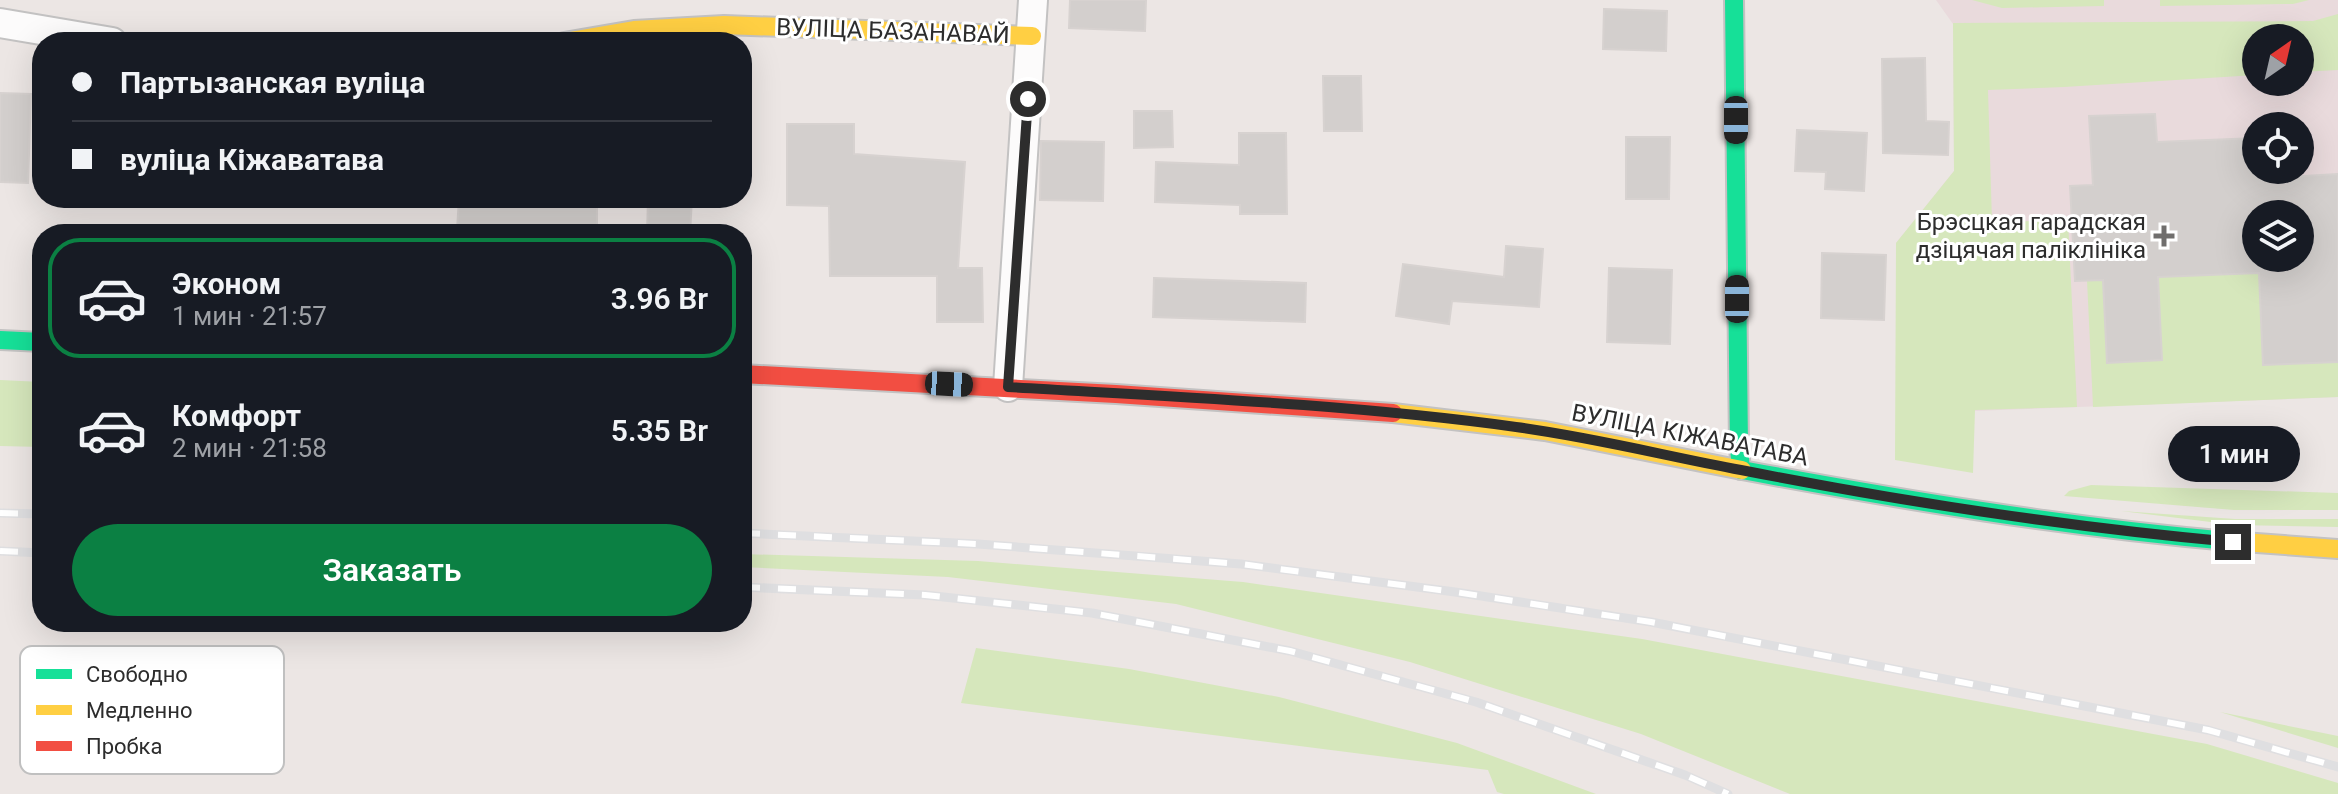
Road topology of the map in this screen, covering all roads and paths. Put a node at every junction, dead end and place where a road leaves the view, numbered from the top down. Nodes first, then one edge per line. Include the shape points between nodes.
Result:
1 (1033, 0) edge
2 (1734, 0) edge
3 (0, 23) edge
4 (53, 32) edge
5 (622, 32) edge
6 (1032, 36) junction
7 (0, 340) edge
8 (32, 342) edge
9 (752, 374) edge
10 (1008, 387) junction
11 (1741, 470) junction
12 (2338, 549) edge

1 - 6 street
2 - 11 main road
3 - 4 street
5 - 6 main road, ВУЛІЦА БАЗАНАВАЙ via 724,25
6 - 10 street
7 - 8 main road
9 - 10 main road, ВУЛІЦА КІЖАВАТАВА
10 - 11 main road, ВУЛІЦА КІЖАВАТАВА via 1428,416 1518,427
11 - 12 main road, ВУЛІЦА КІЖАВАТАВА via 2086,526

